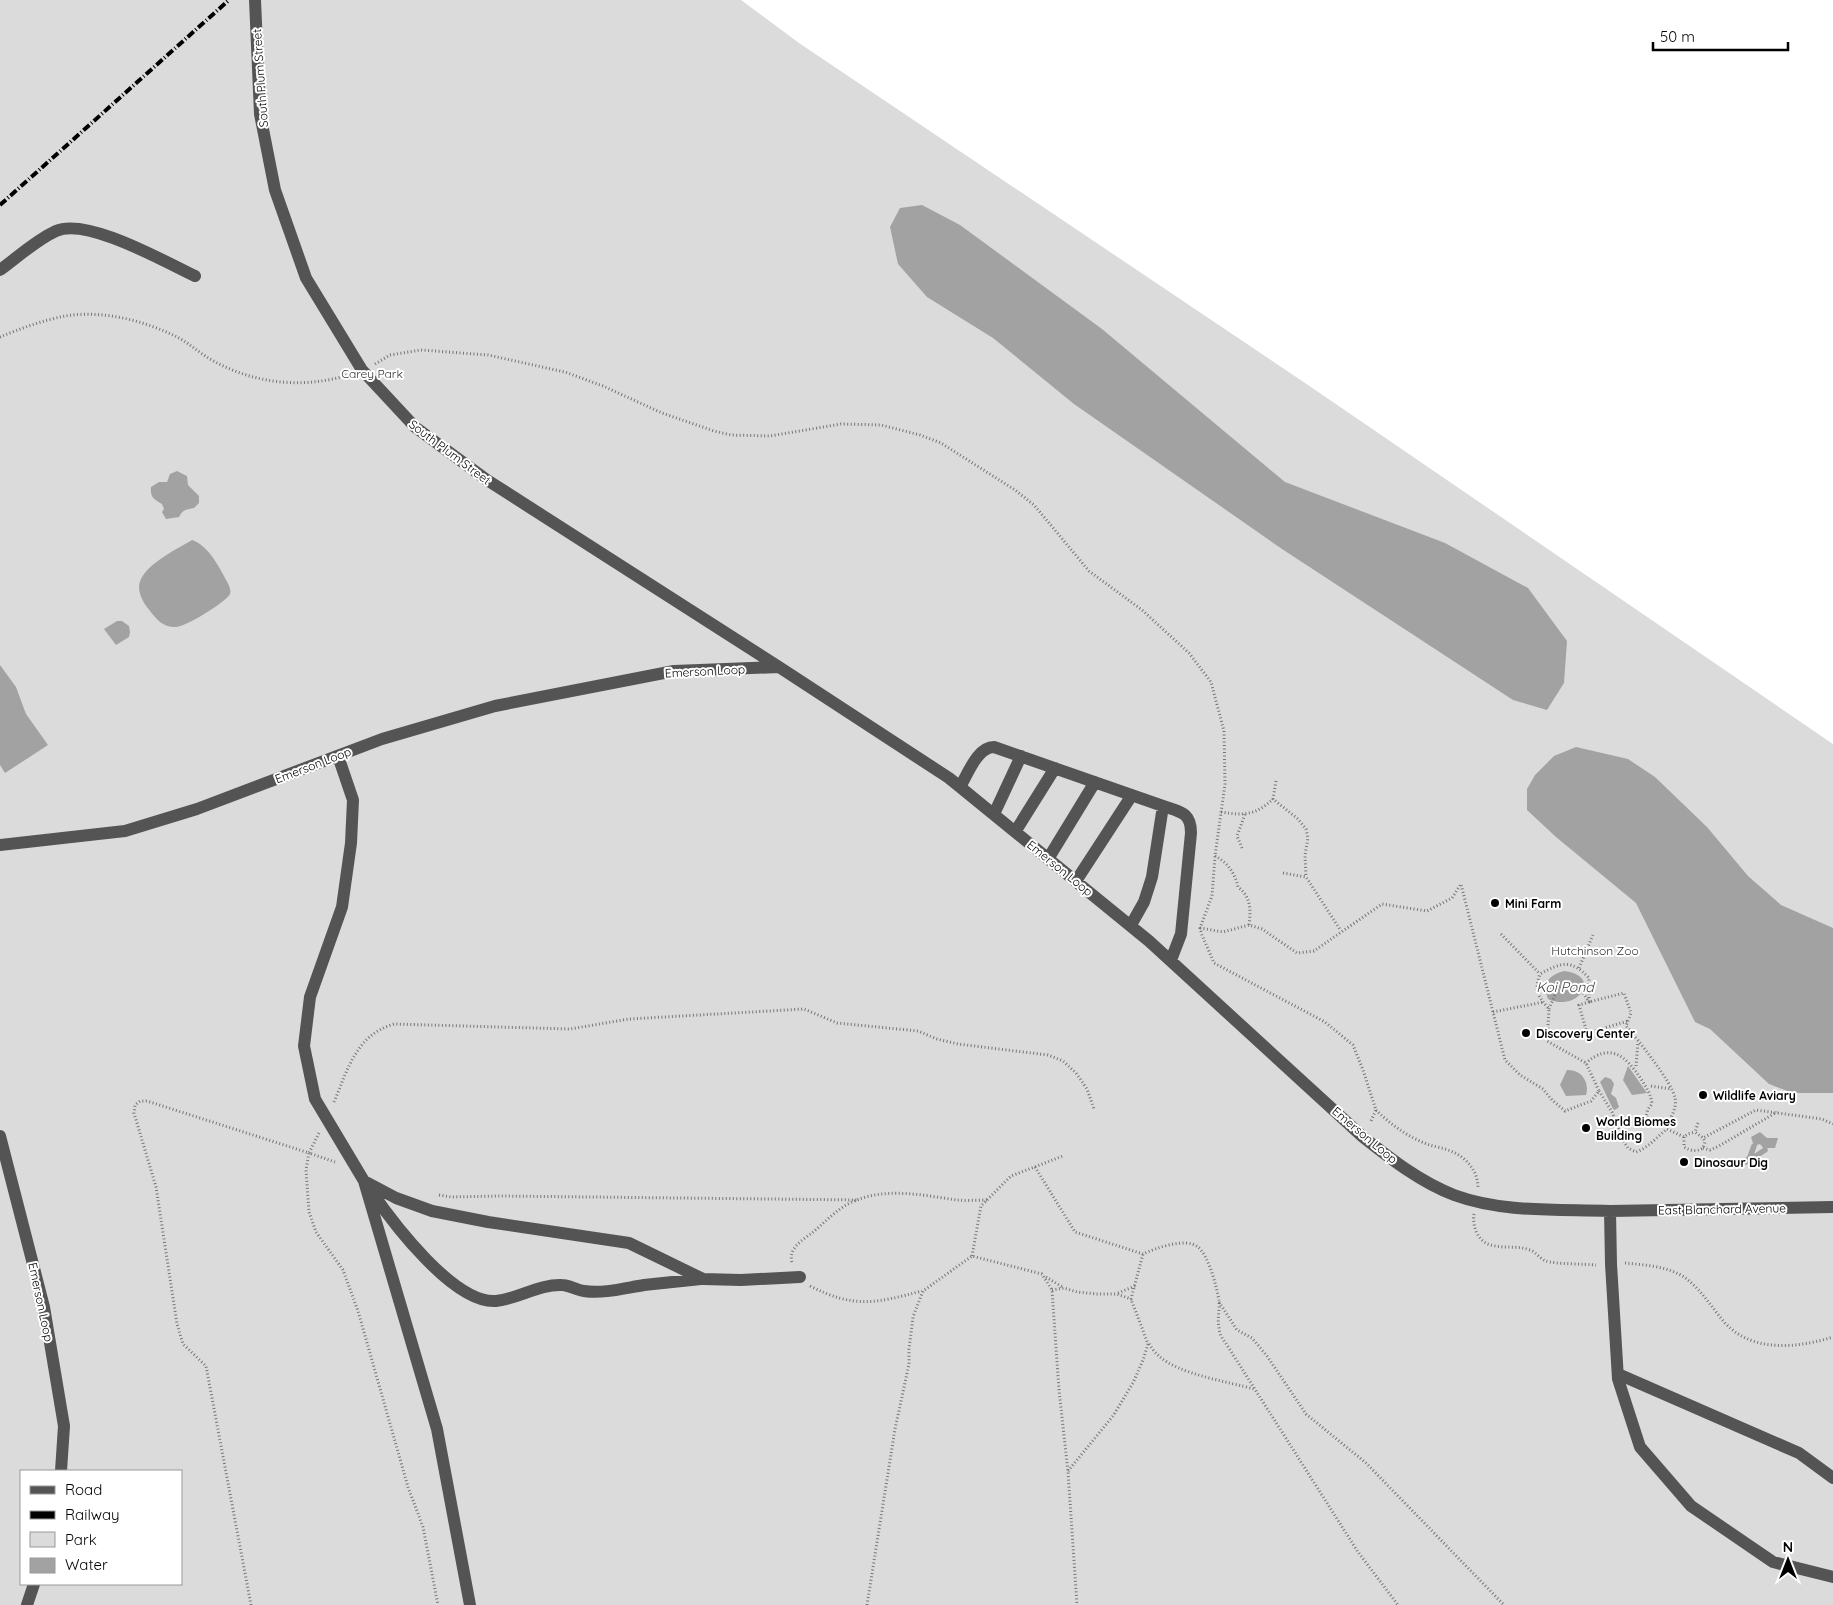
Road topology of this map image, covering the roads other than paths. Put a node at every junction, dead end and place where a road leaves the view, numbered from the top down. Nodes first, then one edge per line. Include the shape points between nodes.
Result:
1 (255, 0) edge
2 (0, 270) edge
3 (195, 276) dead end
4 (779, 667) junction
5 (338, 756) junction
6 (1021, 756) junction
7 (1055, 768) junction
8 (1095, 782) junction
9 (960, 787) junction
10 (1132, 795) junction
11 (1163, 806) junction
12 (994, 814) junction
13 (1015, 832) junction
14 (0, 845) edge
15 (1048, 859) junction
16 (1076, 881) junction
17 (1131, 925) junction
18 (1171, 960) junction
19 (0, 1136) edge
20 (361, 1175) junction
21 (1833, 1207) edge
22 (1610, 1211) junction
23 (800, 1277) road end
24 (702, 1279) junction
25 (1618, 1374) junction
26 (61, 1470) edge
27 (1833, 1478) edge
28 (1833, 1577) edge
29 (34, 1585) edge
30 (27, 1605) edge
31 (470, 1605) edge

1 - 4 street, South Plum Street via 260,114 275,190 306,278 362,370 415,427 486,480
2 - 3 street via 58,230 80,228 126,243
4 - 5 street, Emerson Loop via 674,671 495,706 382,739
4 - 9 street, Emerson Loop
5 - 14 street, Emerson Loop via 197,809 125,831
5 - 20 street via 353,800 351,844 342,907 310,998 304,1046 315,1099
6 - 7 street
6 - 9 street via 988,747 982,751
6 - 12 street
7 - 8 street
7 - 13 street
8 - 10 street
8 - 15 street
9 - 12 street, Emerson Loop
10 - 11 street
10 - 16 street
11 - 17 street via 1152,877 1144,902
11 - 18 street via 1184,813 1191,824 1181,934
12 - 13 street, Emerson Loop
13 - 15 street, Emerson Loop
15 - 16 street, Emerson Loop
16 - 17 street, Emerson Loop
17 - 18 street, Emerson Loop
18 - 22 street, Emerson Loop via 1363,1137 1421,1179 1475,1202 1503,1207
19 - 26 street, Emerson Loop via 44,1307 64,1426
20 - 24 street via 396,1198 432,1212 630,1243
20 - 24 street via 385,1212 420,1253 471,1296 493,1301 563,1285 584,1291 614,1290
20 - 31 street via 437,1429
21 - 22 street, East Blanchard Avenue
22 - 25 street
23 - 24 street
25 - 27 street via 1799,1453
25 - 28 street via 1640,1447 1691,1506 1773,1562
29 - 30 street

